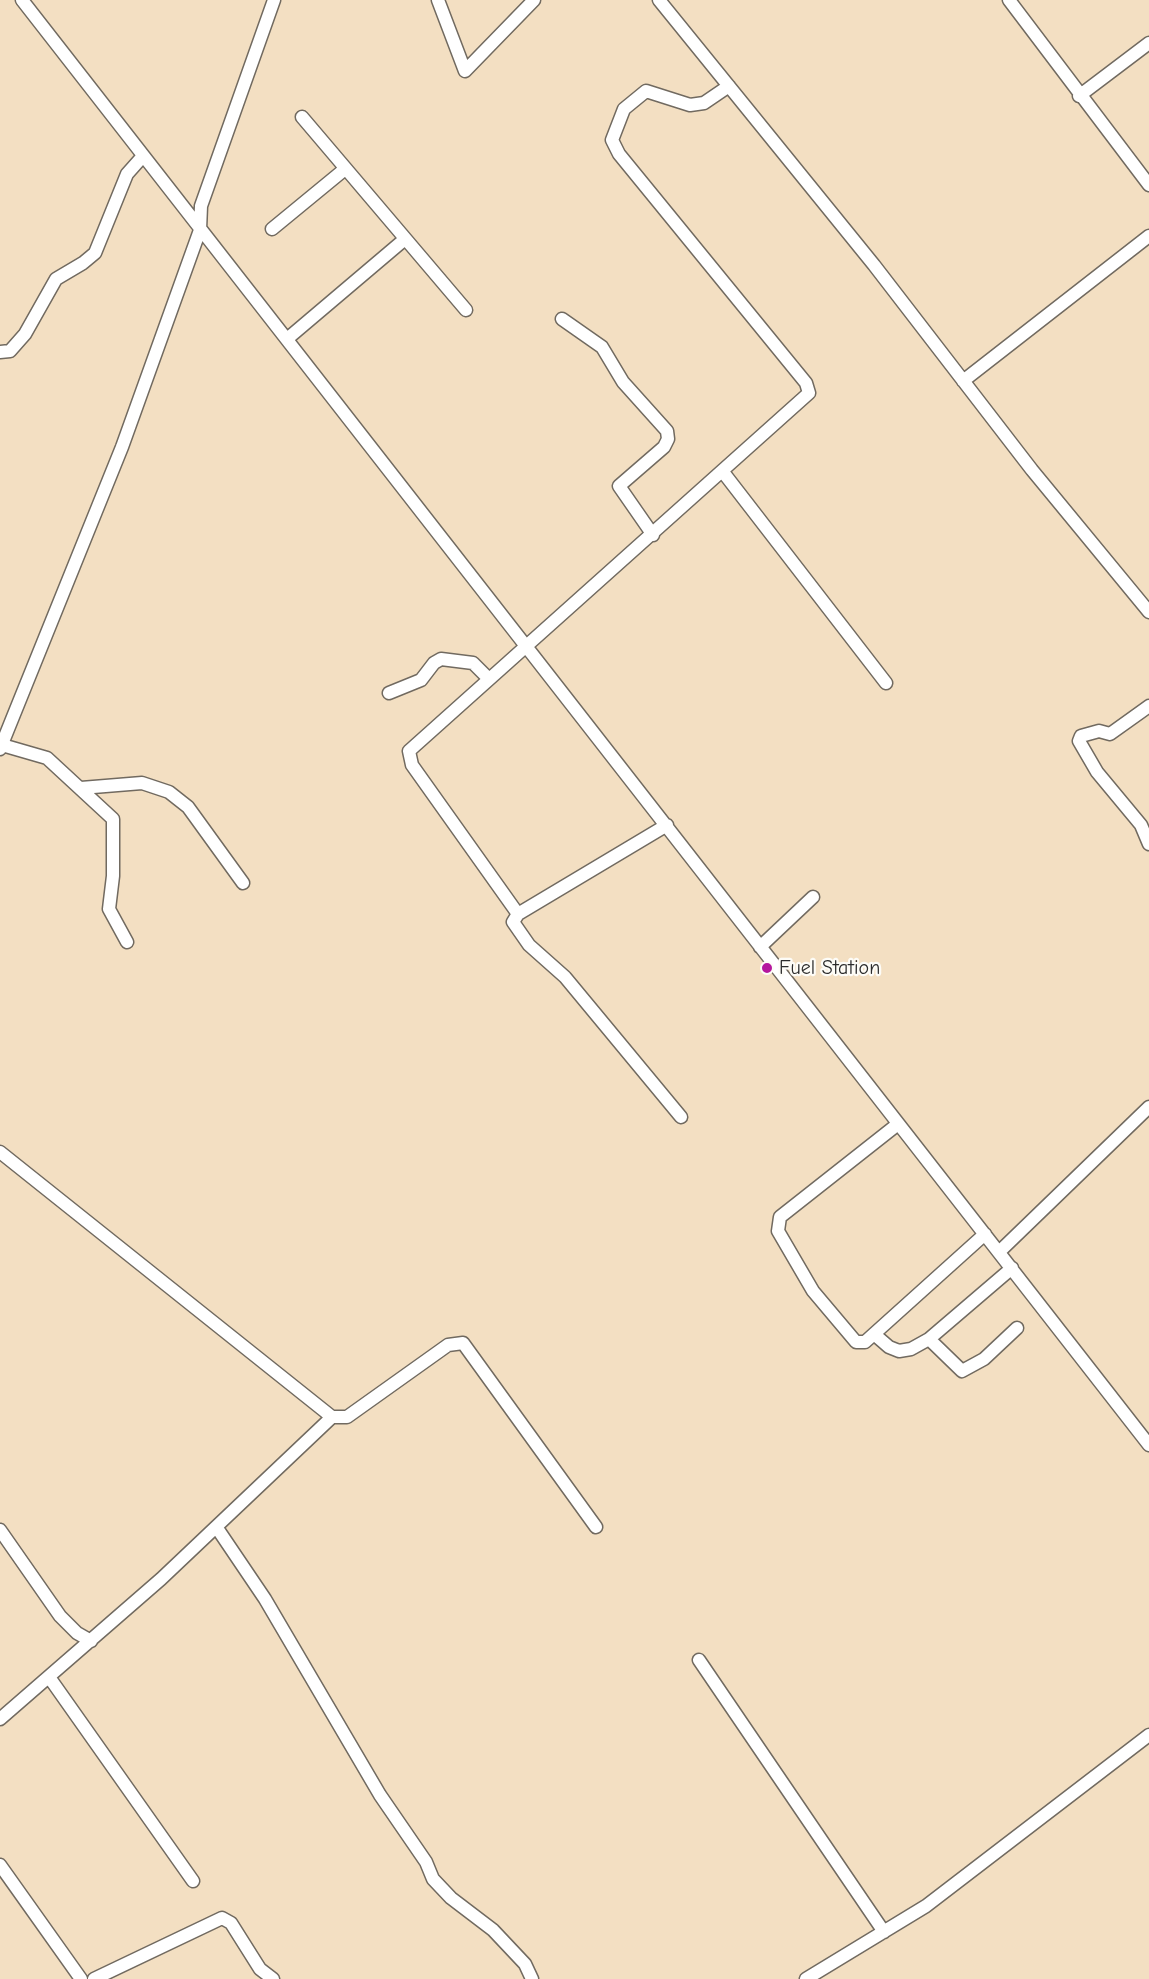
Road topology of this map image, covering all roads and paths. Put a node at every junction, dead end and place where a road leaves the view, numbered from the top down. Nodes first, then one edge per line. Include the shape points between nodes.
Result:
1 (21, 0) edge
2 (274, 0) edge
3 (438, 0) edge
4 (534, 0) edge
5 (659, 0) edge
6 (1009, 0) edge
7 (1149, 43) edge
8 (729, 86) junction
9 (1079, 96) junction
10 (302, 117) dead end
11 (143, 156) junction
12 (345, 169) junction
13 (1149, 185) edge
14 (272, 229) dead end
15 (200, 230) junction
16 (1149, 237) edge
17 (405, 238) junction
18 (466, 310) dead end
19 (562, 319) dead end
20 (287, 339) junction
21 (0, 352) edge
22 (963, 381) junction
23 (723, 472) junction
24 (653, 535) junction
25 (1149, 612) edge
26 (526, 646) junction
27 (489, 679) junction
28 (886, 682) dead end
29 (389, 693) dead end
30 (1149, 706) edge
31 (1, 747) edge
32 (81, 788) junction
33 (667, 825) junction
34 (1149, 844) edge
35 (243, 883) dead end
36 (813, 897) dead end
37 (518, 914) junction
38 (127, 942) dead end
39 (760, 947) junction
40 (1149, 1107) edge
41 (681, 1117) dead end
42 (898, 1124) junction
43 (0, 1152) edge
44 (985, 1234) junction
45 (999, 1252) junction
46 (1012, 1268) junction
47 (1017, 1328) dead end
48 (874, 1334) junction
49 (930, 1339) junction
50 (332, 1418) junction
51 (1149, 1444) edge
52 (596, 1527) dead end
53 (217, 1528) junction
54 (0, 1530) edge
55 (91, 1641) junction
56 (699, 1660) dead end
57 (49, 1677) junction
58 (0, 1719) edge
59 (1149, 1735) edge
60 (0, 1865) edge
61 (192, 1881) dead end
62 (884, 1932) junction
63 (81, 1979) edge
64 (94, 1979) edge
65 (273, 1979) edge
66 (531, 1979) edge
67 (806, 1979) edge

1 - 11 street
2 - 15 street via 201,206
3 - 4 street via 465,71
5 - 8 street
6 - 9 street
7 - 9 street
8 - 22 street
8 - 23 street via 704,103 690,105 646,91 624,109 612,140 631,170 809,389 801,403
9 - 13 street
10 - 12 street
11 - 15 street
11 - 21 street via 127,174 94,253 56,279 26,334 10,351
12 - 14 street
12 - 17 street
15 - 20 street
15 - 31 street via 122,447
16 - 22 street
17 - 18 street
17 - 20 street
19 - 24 street via 602,347 623,382 667,431 664,447 619,486
20 - 26 street
22 - 25 street
23 - 24 street
23 - 28 street
24 - 26 street
26 - 27 street
26 - 33 street
27 - 29 street via 473,663 441,659 420,680
27 - 37 street via 414,745 409,759
30 - 34 street via 1110,734 1099,731 1081,736 1079,741 1097,772 1140,825
31 - 32 street via 47,758
32 - 35 street via 142,783 169,792 188,807
32 - 38 street via 114,822 109,909
33 - 37 street
33 - 39 street
36 - 39 street
37 - 41 street via 514,925 522,937 566,977
39 - 42 street
40 - 45 street
42 - 44 street
42 - 48 street via 784,1211 777,1227 801,1273 843,1329 859,1343
43 - 50 street
44 - 45 street
44 - 48 street
45 - 46 street
46 - 49 street
46 - 51 street
47 - 49 street via 984,1359 962,1371
48 - 49 street via 899,1351
50 - 52 street via 347,1417 448,1345 463,1343
50 - 53 street
53 - 55 street
53 - 66 street via 265,1599 433,1879 493,1930 525,1964
54 - 55 street via 60,1616
55 - 57 street
56 - 62 street
57 - 58 street
57 - 61 street
59 - 62 street via 926,1906
60 - 63 street
62 - 67 street
64 - 65 street via 222,1918 231,1923 260,1968

